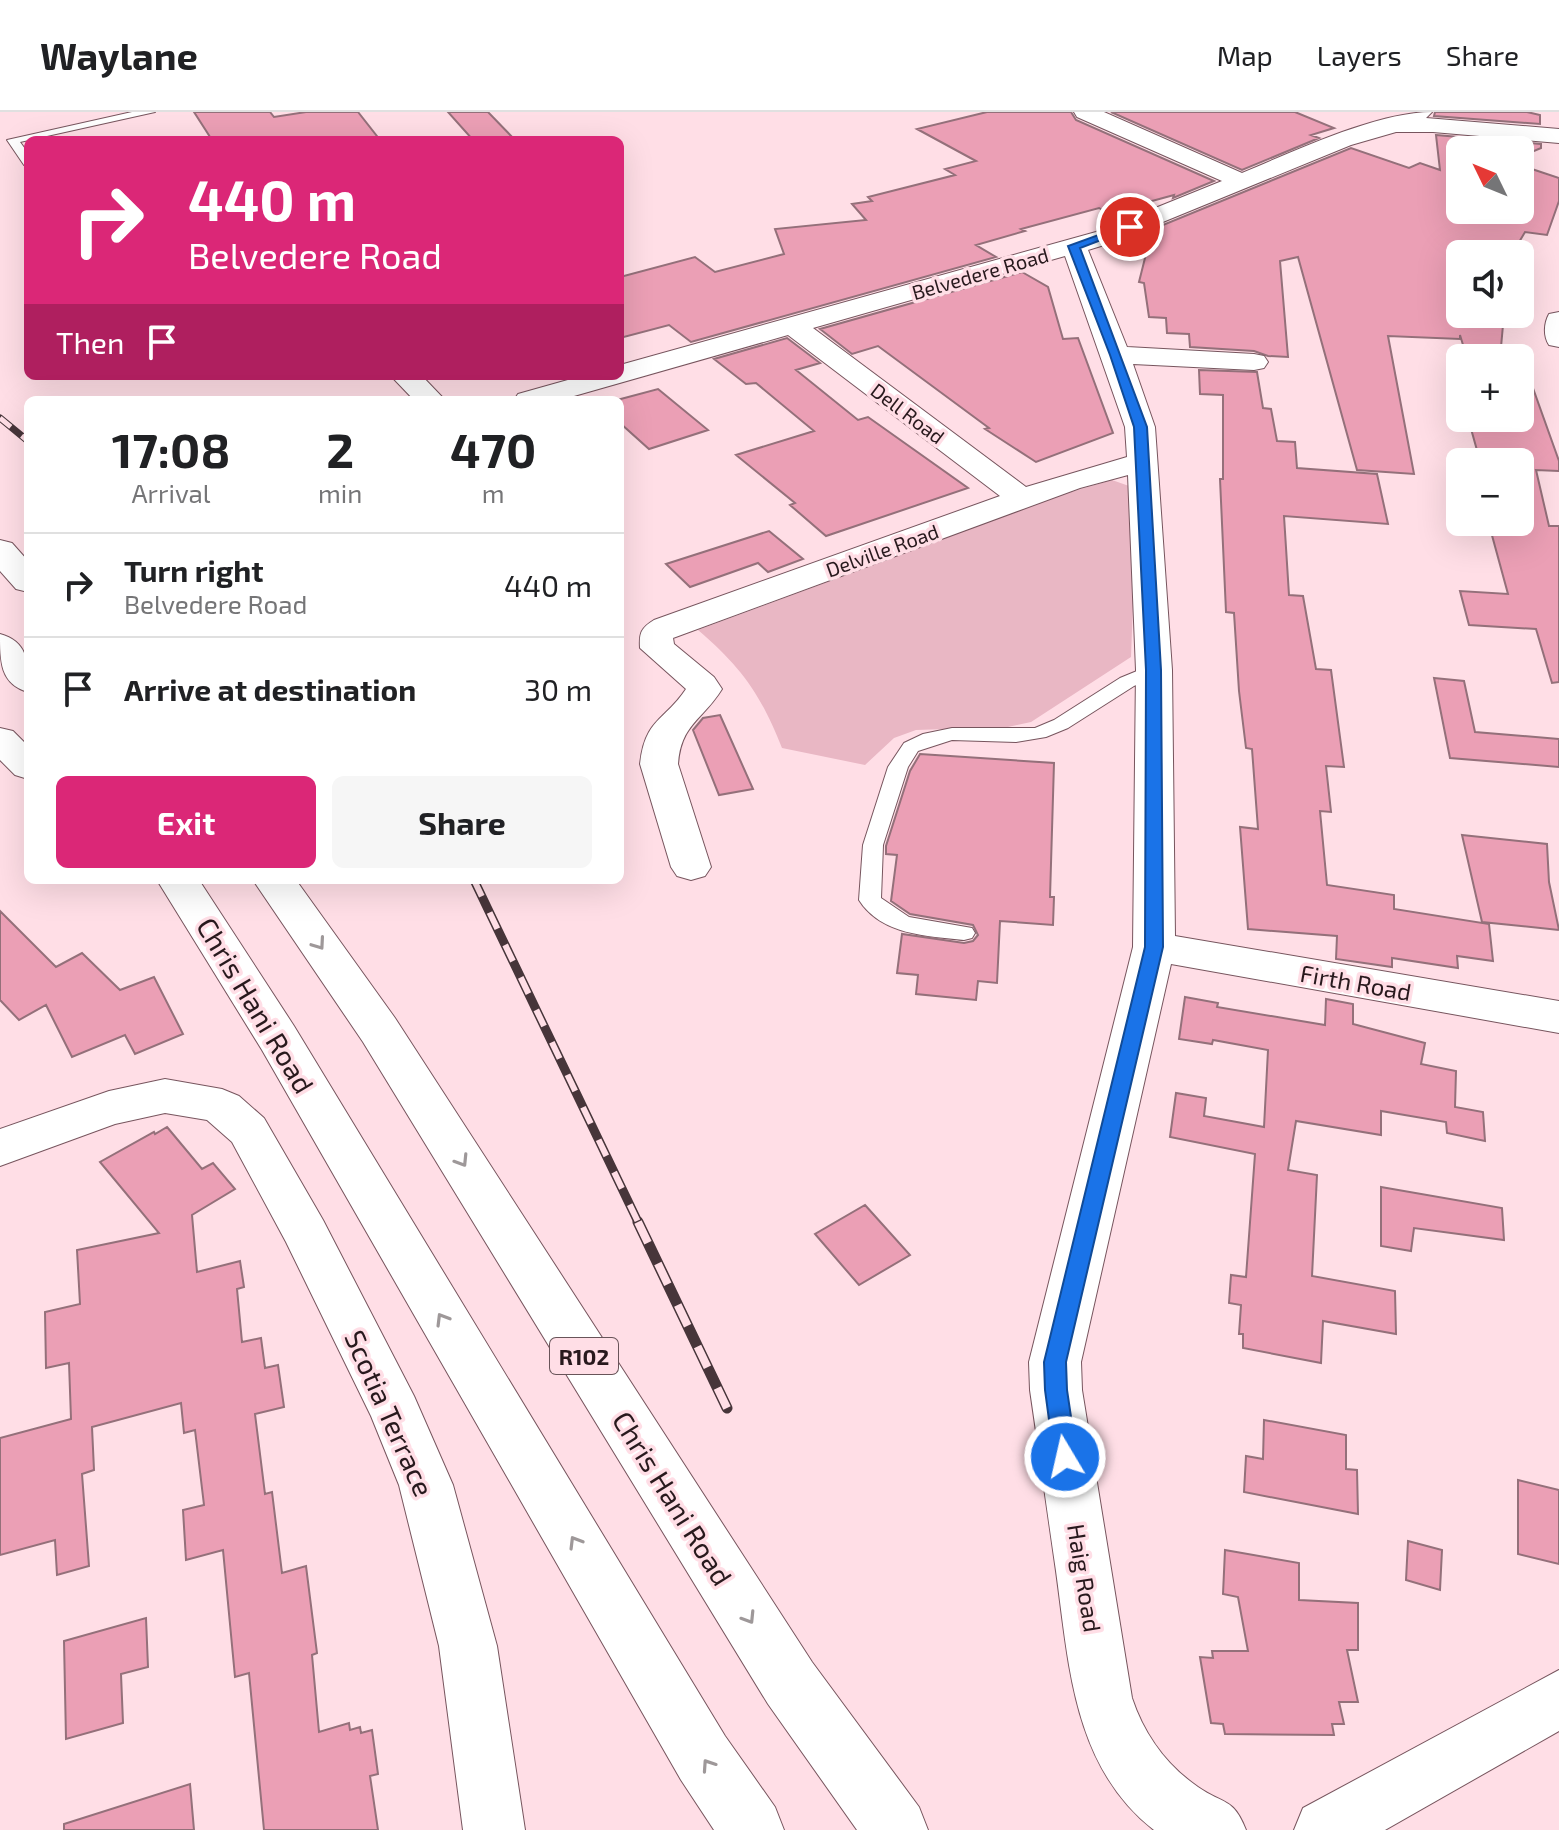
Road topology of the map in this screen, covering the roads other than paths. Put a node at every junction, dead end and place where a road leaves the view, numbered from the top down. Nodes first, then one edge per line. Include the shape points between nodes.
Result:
1 (149, 112) edge
2 (1085, 112) edge
3 (1421, 112) edge
4 (1395, 125) junction
5 (77, 134) edge
6 (56, 136) edge
7 (1559, 136) edge
8 (24, 139) edge
9 (24, 156) edge
10 (1244, 182) junction
11 (1074, 246) junction
12 (1559, 320) edge
13 (793, 326) junction
14 (1559, 339) edge
15 (1116, 355) junction
16 (1254, 362) dead end
17 (624, 373) edge
18 (409, 380) edge
19 (600, 380) edge
20 (427, 396) edge
21 (542, 396) edge
22 (1142, 464) junction
23 (1023, 499) junction
24 (0, 550) edge
25 (24, 577) edge
26 (0, 645) edge
27 (1154, 670) junction
28 (24, 676) edge
29 (0, 739) edge
30 (24, 763) edge
31 (691, 867) dead end
32 (181, 884) edge
33 (277, 884) edge
34 (964, 933) dead end
35 (1154, 947) junction
36 (1559, 1017) edge
37 (0, 1148) edge
38 (1559, 1699) edge
39 (1330, 1828) edge
40 (494, 1830) edge
41 (752, 1830) edge
42 (896, 1830) edge
43 (1215, 1830) edge

1 - 5 lane
2 - 10 street
3 - 4 street, Belvedere Road
4 - 7 street
4 - 10 street, Belvedere Road via 1343,140
5 - 6 lane
8 - 9 lane via 13,140
10 - 11 street, Belvedere Road
11 - 13 street, Belvedere Road
11 - 15 street, Haig Road
12 - 14 street
13 - 17 street, Belvedere Road
13 - 23 street, Dell Road
15 - 16 street
15 - 22 street, Haig Road via 1140,427
18 - 20 street
19 - 21 street
22 - 23 street, Delville Road via 1107,470
22 - 27 street, Haig Road
23 - 31 street, Delville Road via 656,634 654,641 704,689 662,735 659,749
24 - 25 main road
26 - 28 main road
27 - 34 lane via 1039,733 952,734 911,747 898,767 873,845 870,900 884,916 903,924
27 - 35 street, Haig Road
29 - 30 street
41 -> 32 main road, Chris Hani Road via 703,1758 278,1038
33 -> 42 main road, Chris Hani Road / R102 via 379,1030 790,1683
35 - 36 street, Firth Road
35 - 43 street, Haig Road via 1055,1362 1056,1390 1111,1727 1143,1781 1167,1803
37 - 40 street, Scotia Terrace via 143,1099 206,1101 248,1130 396,1412 426,1485 468,1646
38 - 39 street

